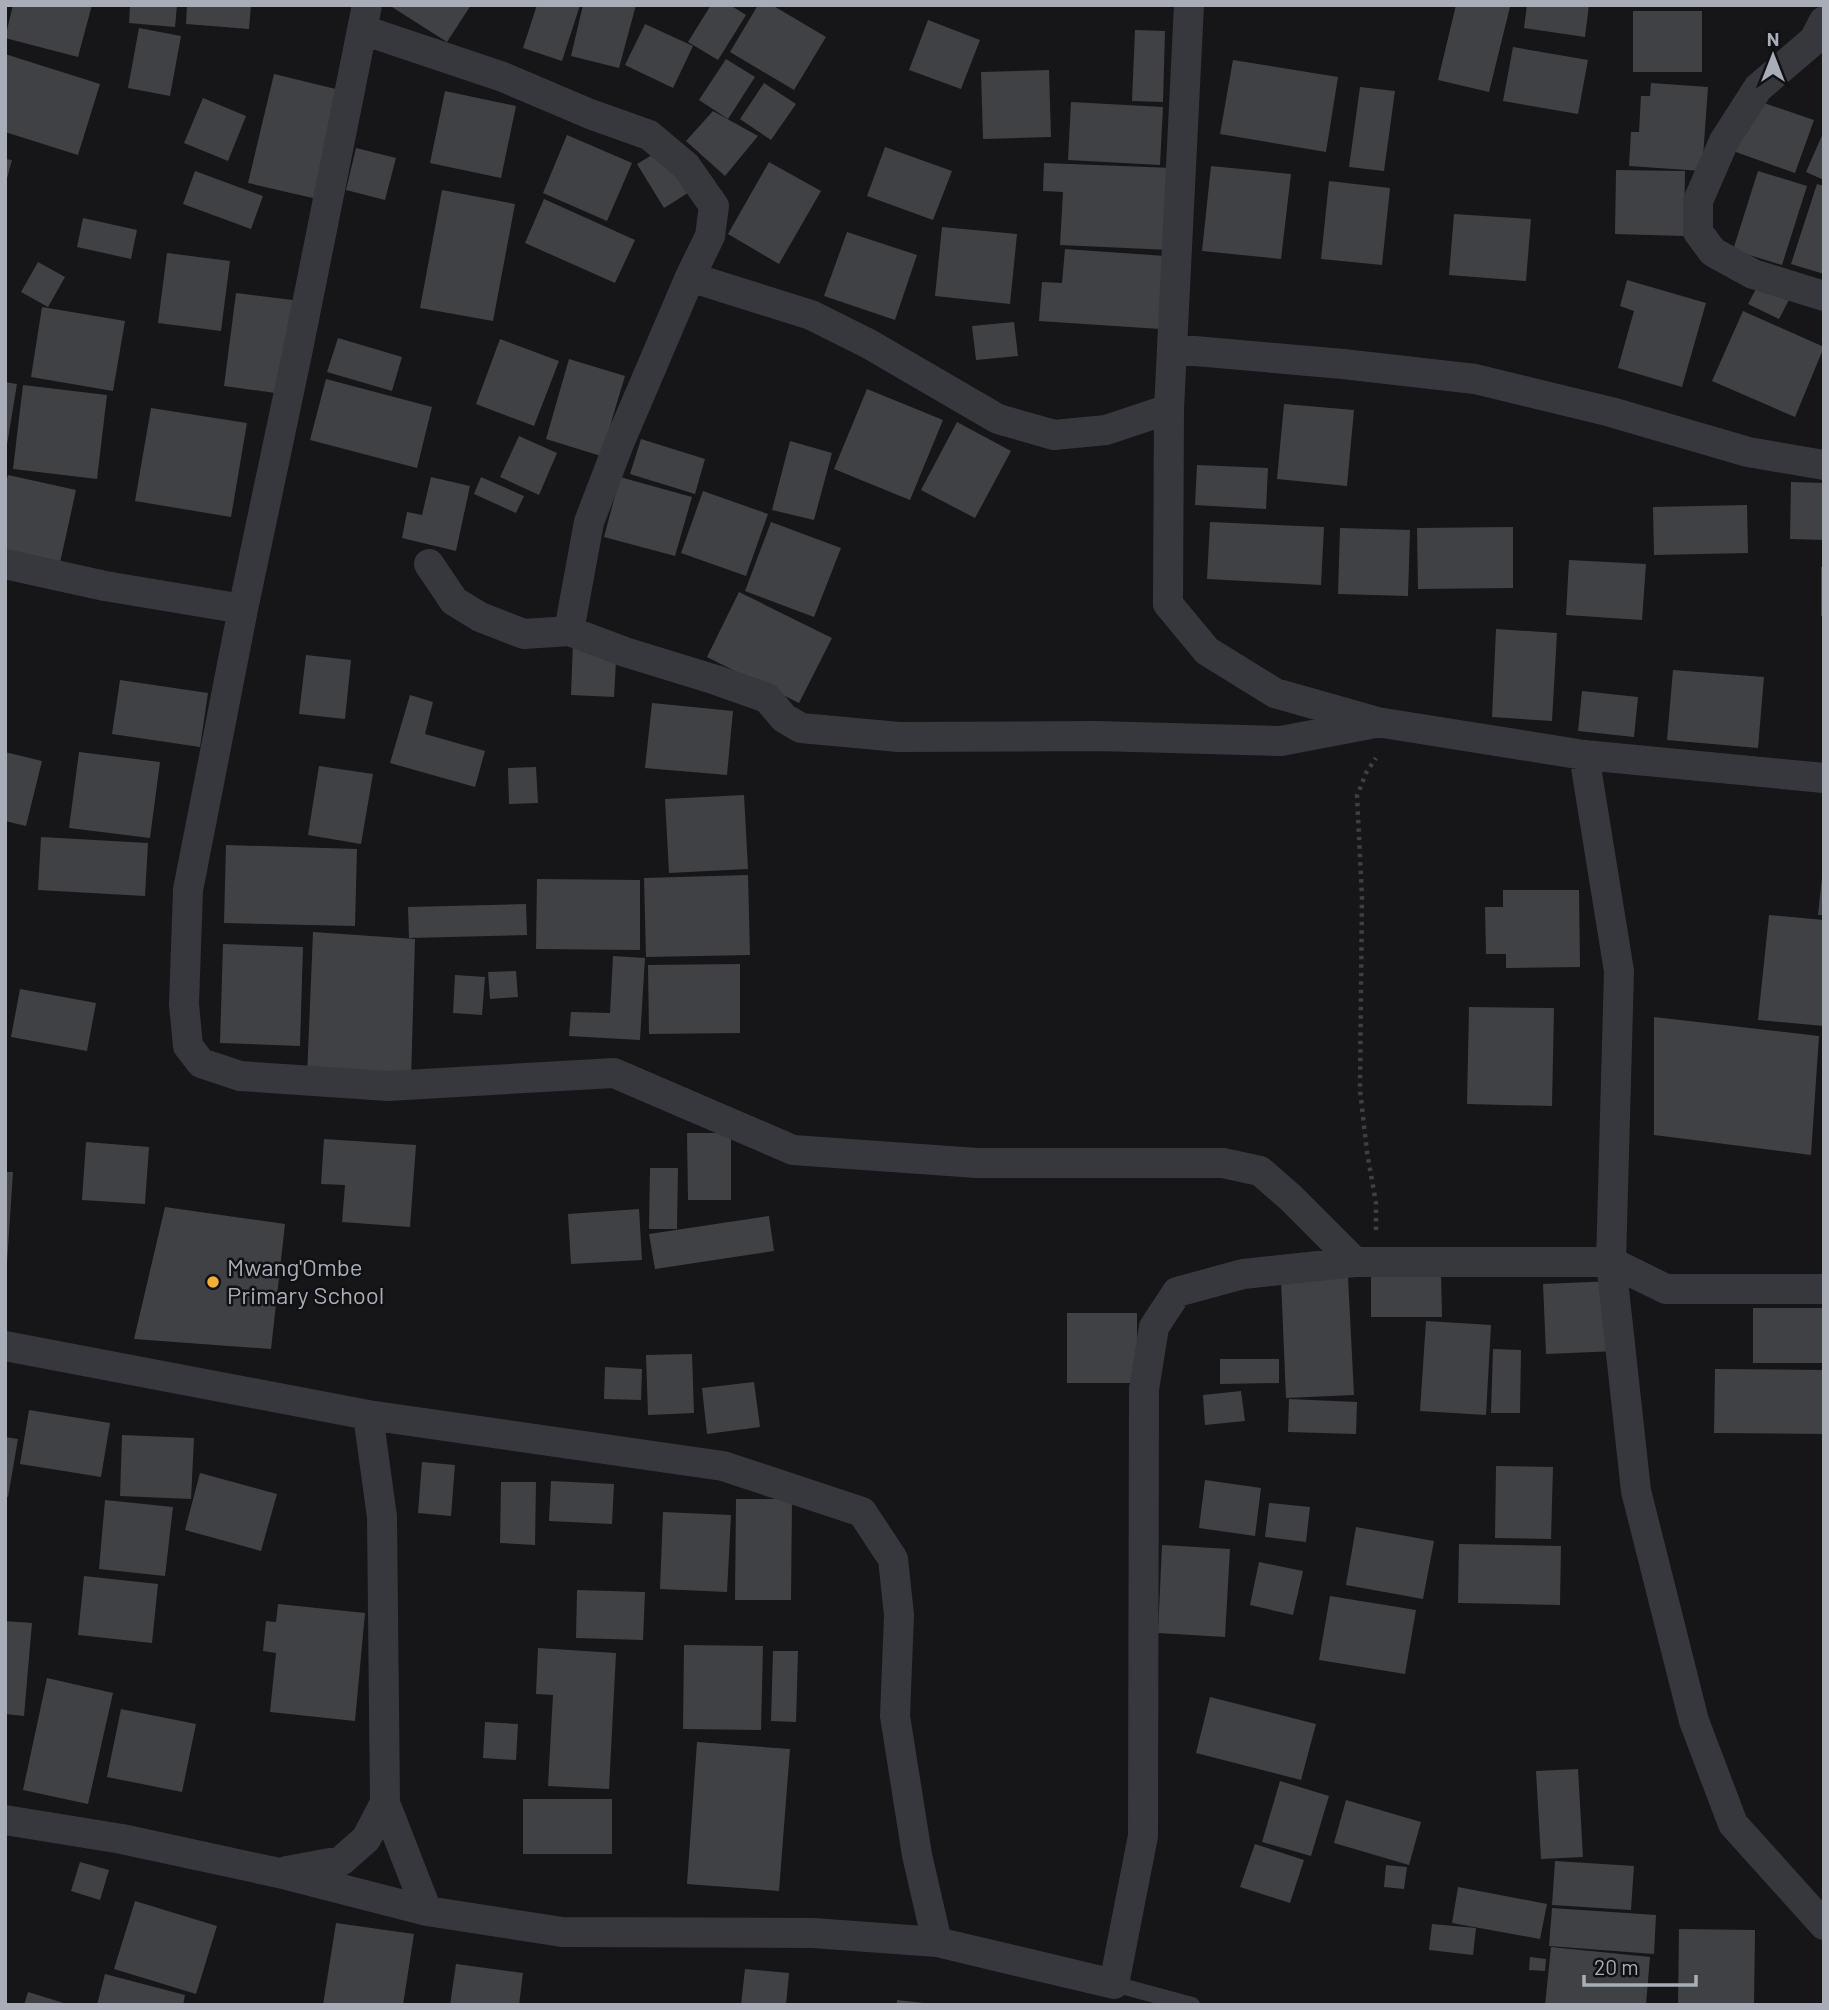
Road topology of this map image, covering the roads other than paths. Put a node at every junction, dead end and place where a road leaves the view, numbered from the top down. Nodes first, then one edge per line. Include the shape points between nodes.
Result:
1 (1189, 5) edge
2 (365, 18) edge
3 (1824, 21) edge
4 (690, 277) junction
5 (1824, 296) edge
6 (1172, 349) junction
7 (1169, 409) junction
8 (1824, 465) edge
9 (5, 564) edge
10 (429, 564) dead end
11 (243, 609) junction
12 (569, 631) junction
13 (1377, 722) junction
14 (1584, 755) junction
15 (1824, 778) edge
16 (1366, 1262) junction
17 (1611, 1262) junction
18 (1824, 1289) edge
19 (5, 1346) edge
20 (368, 1415) junction
21 (385, 1802) junction
22 (5, 1820) edge
23 (279, 1873) junction
24 (426, 1911) junction
25 (1824, 1925) edge
26 (937, 1942) junction
27 (1110, 1994) edge
28 (1192, 2005) edge

1 - 6 street
2 - 4 street via 649,135 686,166 714,206 710,236
2 - 11 street
3 - 5 street via 1814,40 1758,88 1724,141 1698,201 1698,232 1713,252 1753,274
4 - 7 street via 811,314 998,419 1054,435 1105,430
4 - 12 street via 589,522
6 - 7 street
6 - 8 street via 1475,379 1748,452
7 - 13 street via 1168,604 1207,651 1275,693
9 - 11 street
10 - 12 street via 454,601 480,617 524,634
11 - 16 street via 188,890 184,1003 188,1046 201,1063 240,1076 388,1086 614,1073 793,1150 977,1163 1223,1163 1259,1171
12 - 13 street via 767,698 784,718 801,728 899,737 1281,741
13 - 14 street
14 - 15 street
14 - 17 street via 1619,971
16 - 17 street
16 - 27 street via 1243,1274 1177,1292 1154,1327 1144,1389 1143,1836
17 - 18 street via 1666,1289
17 - 25 street via 1636,1491 1693,1721 1733,1824
19 - 20 street
20 - 21 street via 382,1517
20 - 26 street via 723,1466 862,1512 893,1559 899,1615 895,1716 917,1856
21 - 23 street via 366,1839 341,1861
21 - 24 street
22 - 23 street via 122,1839
23 - 24 street
24 - 26 street via 562,1932 813,1933
26 - 27 street
27 - 28 lane

